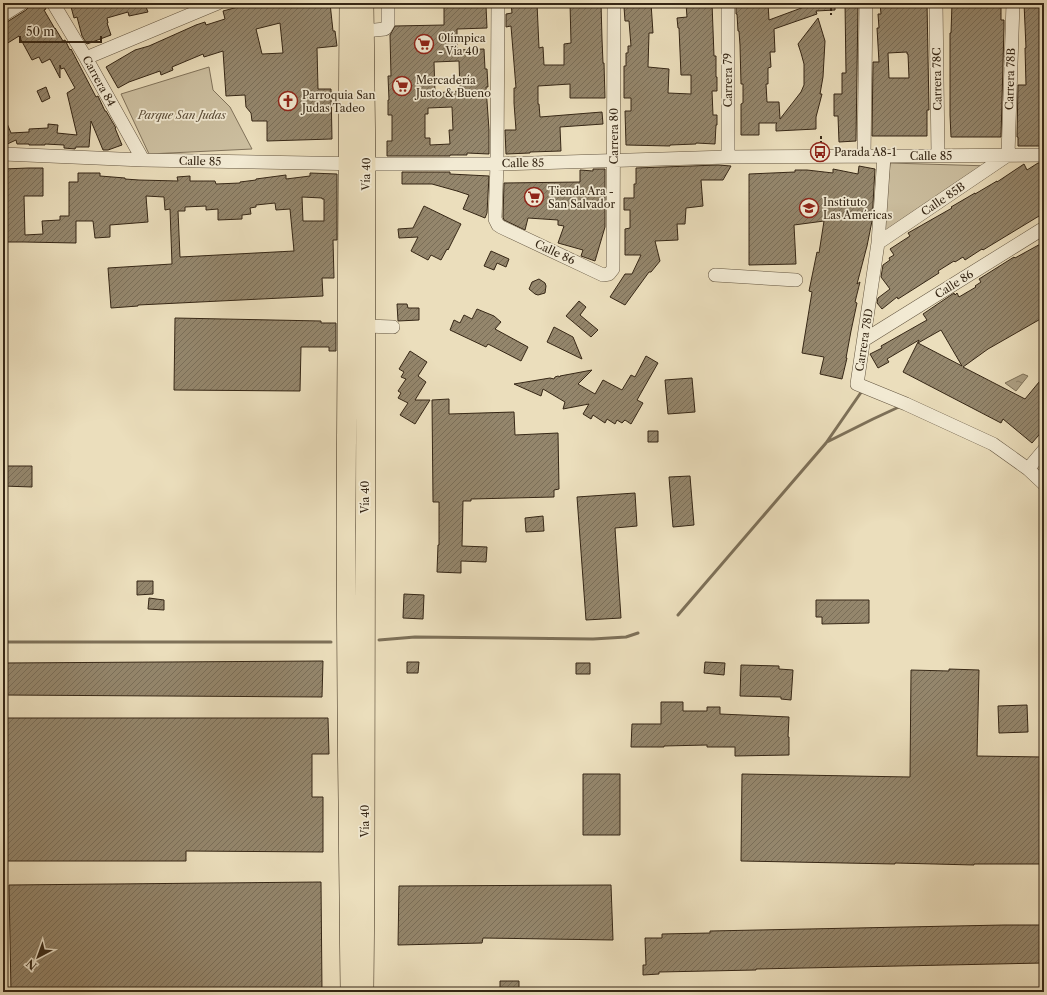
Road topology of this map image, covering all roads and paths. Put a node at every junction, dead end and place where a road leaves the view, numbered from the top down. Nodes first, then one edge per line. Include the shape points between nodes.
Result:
1 (22, 3) edge
2 (53, 3) edge
3 (218, 3) edge
4 (349, 3) edge
5 (364, 3) edge
6 (388, 3) edge
7 (498, 3) edge
8 (614, 3) edge
9 (728, 3) edge
10 (831, 3) edge
11 (866, 3) edge
12 (936, 3) edge
13 (1013, 3) edge
14 (3, 15) edge
15 (831, 15) dead end
16 (365, 31) junction
17 (86, 58) junction
18 (3, 154) edge
19 (1008, 155) junction
20 (1044, 155) edge
21 (864, 156) junction
22 (884, 156) junction
23 (938, 156) junction
24 (728, 157) junction
25 (143, 160) junction
26 (614, 161) junction
27 (357, 164) junction
28 (497, 164) junction
29 (1044, 228) edge
30 (878, 243) junction
31 (614, 269) joint
32 (715, 275) dead end
33 (796, 280) dead end
34 (366, 326) junction
35 (393, 327) dead end
36 (864, 340) junction
37 (1044, 450) edge
38 (1028, 469) junction
39 (1044, 484) edge
40 (357, 874) junction
41 (350, 992) edge
42 (364, 992) edge

1 - 14 street
2 - 17 street, Carrera 84
3 - 17 street
4 - 27 highway, Vía 40
5 - 16 highway, Vía 40
6 - 16 street via 388,24 385,30
7 - 28 street
8 - 26 street, Carrera 80
9 - 24 street, Carrera 79
10 - 15 path
11 - 21 street
12 - 23 street, Carrera 78C
13 - 19 street, Carrera 78B
16 - 27 highway, Vía 40
17 - 25 street, Carrera 84
18 - 25 street, Calle 85
19 - 20 street, Calle 85
19 - 23 street, Calle 85
19 - 30 street, Calle 85B
21 - 22 street, Calle 85
21 - 24 street, Calle 85 via 745,162
22 - 23 street, Calle 85
22 - 30 street, Carrera 78D
24 - 26 street, Calle 85
25 - 27 street, Calle 85
26 - 28 street, Calle 85
26 - 31 street, Carrera 80
27 - 28 street, Calle 85
27 - 34 highway, Vía 40
27 - 40 highway, Vía 40 via 346,543 347,707
28 - 31 street, Calle 86 via 495,219 501,227 603,275
29 - 36 street, Calle 86
30 - 36 street, Carrera 78D
32 - 33 street
34 - 35 street
34 - 40 highway, Vía 40
36 - 38 street, Carrera 78D via 857,384 993,444
37 - 38 street
38 - 39 street, Carrera 78D
40 - 41 highway, Vía 40
40 - 42 highway, Vía 40

